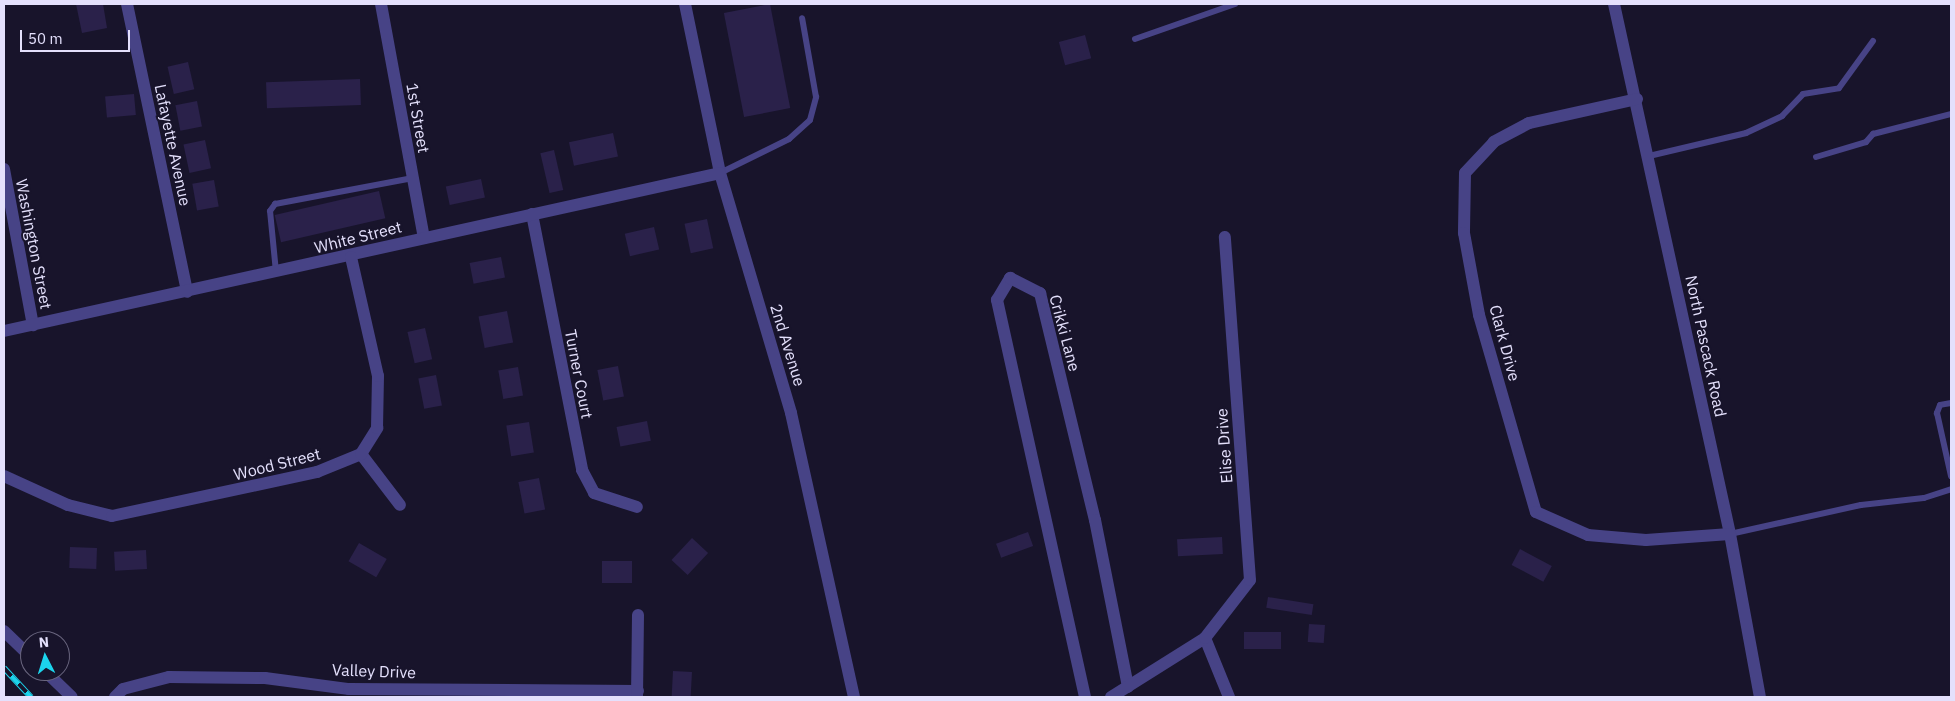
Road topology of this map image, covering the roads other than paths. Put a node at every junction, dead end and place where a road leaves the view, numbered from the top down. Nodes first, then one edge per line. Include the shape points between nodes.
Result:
1 (127, 4) edge
2 (381, 4) edge
3 (685, 4) edge
4 (1235, 4) edge
5 (1614, 4) edge
6 (802, 18) dead end
7 (1135, 39) dead end
8 (1873, 41) dead end
9 (1636, 99) junction
10 (1951, 114) edge
11 (1649, 156) junction
12 (1816, 157) dead end
13 (4, 169) edge
14 (720, 173) junction
15 (412, 178) junction
16 (532, 214) junction
17 (1225, 236) dead end
18 (424, 238) junction
19 (351, 257) junction
20 (276, 273) junction
21 (187, 292) junction
22 (33, 325) junction
23 (4, 331) edge
24 (1951, 403) edge
25 (361, 454) junction
26 (4, 476) edge
27 (1951, 476) edge
28 (1951, 488) edge
29 (400, 505) dead end
30 (637, 507) dead end
31 (1730, 534) junction
32 (638, 616) dead end
33 (4, 631) edge
34 (1205, 638) junction
35 (20, 646) edge
36 (55, 681) edge
37 (1128, 687) junction
38 (638, 694) edge
39 (72, 697) edge
40 (115, 697) edge
41 (854, 697) edge
42 (1085, 697) edge
43 (1111, 697) edge
44 (1229, 697) edge
45 (1760, 697) edge

1 - 21 street, Lafayette Avenue
2 - 15 street, 1st Street
3 - 14 street, 2nd Avenue
4 - 7 lane
5 - 9 street, North Pascack Road
6 - 14 lane via 816,97 810,120 789,139
8 - 11 lane via 1839,88 1803,94 1782,116 1746,133
9 - 11 street, North Pascack Road
9 - 31 street, Clark Drive via 1529,123 1494,142 1465,173 1464,233 1479,315 1536,512 1588,535 1646,540
10 - 12 lane via 1873,134 1866,142
11 - 31 street, North Pascack Road
13 - 22 street, Washington Street
14 - 16 street, White Street
14 - 41 street, 2nd Avenue via 791,413
15 - 18 street, 1st Street
15 - 20 lane via 275,204 270,211
16 - 18 street, White Street
16 - 30 street, Turner Court via 582,470 594,493
17 - 34 street, Elise Drive via 1250,580
18 - 19 street, White Street
19 - 20 street, White Street
19 - 25 street via 378,376 377,428
20 - 21 street, White Street
21 - 22 street, White Street
22 - 23 street, White Street
24 - 27 lane via 1940,405 1937,412
25 - 26 street, Wood Street via 317,472 112,516 68,505
25 - 29 street
28 - 31 lane via 1924,498 1861,504
31 - 45 street, North Pascack Road
32 - 38 street
33 - 35 street
34 - 37 street, Elise Drive
34 - 44 street
36 - 39 street
37 - 42 street, Crikki Lane via 1095,520 1040,293 1010,278 997,300
37 - 43 street, Elise Drive
38 - 40 street, Valley Drive via 349,689 265,678 169,677 123,689

